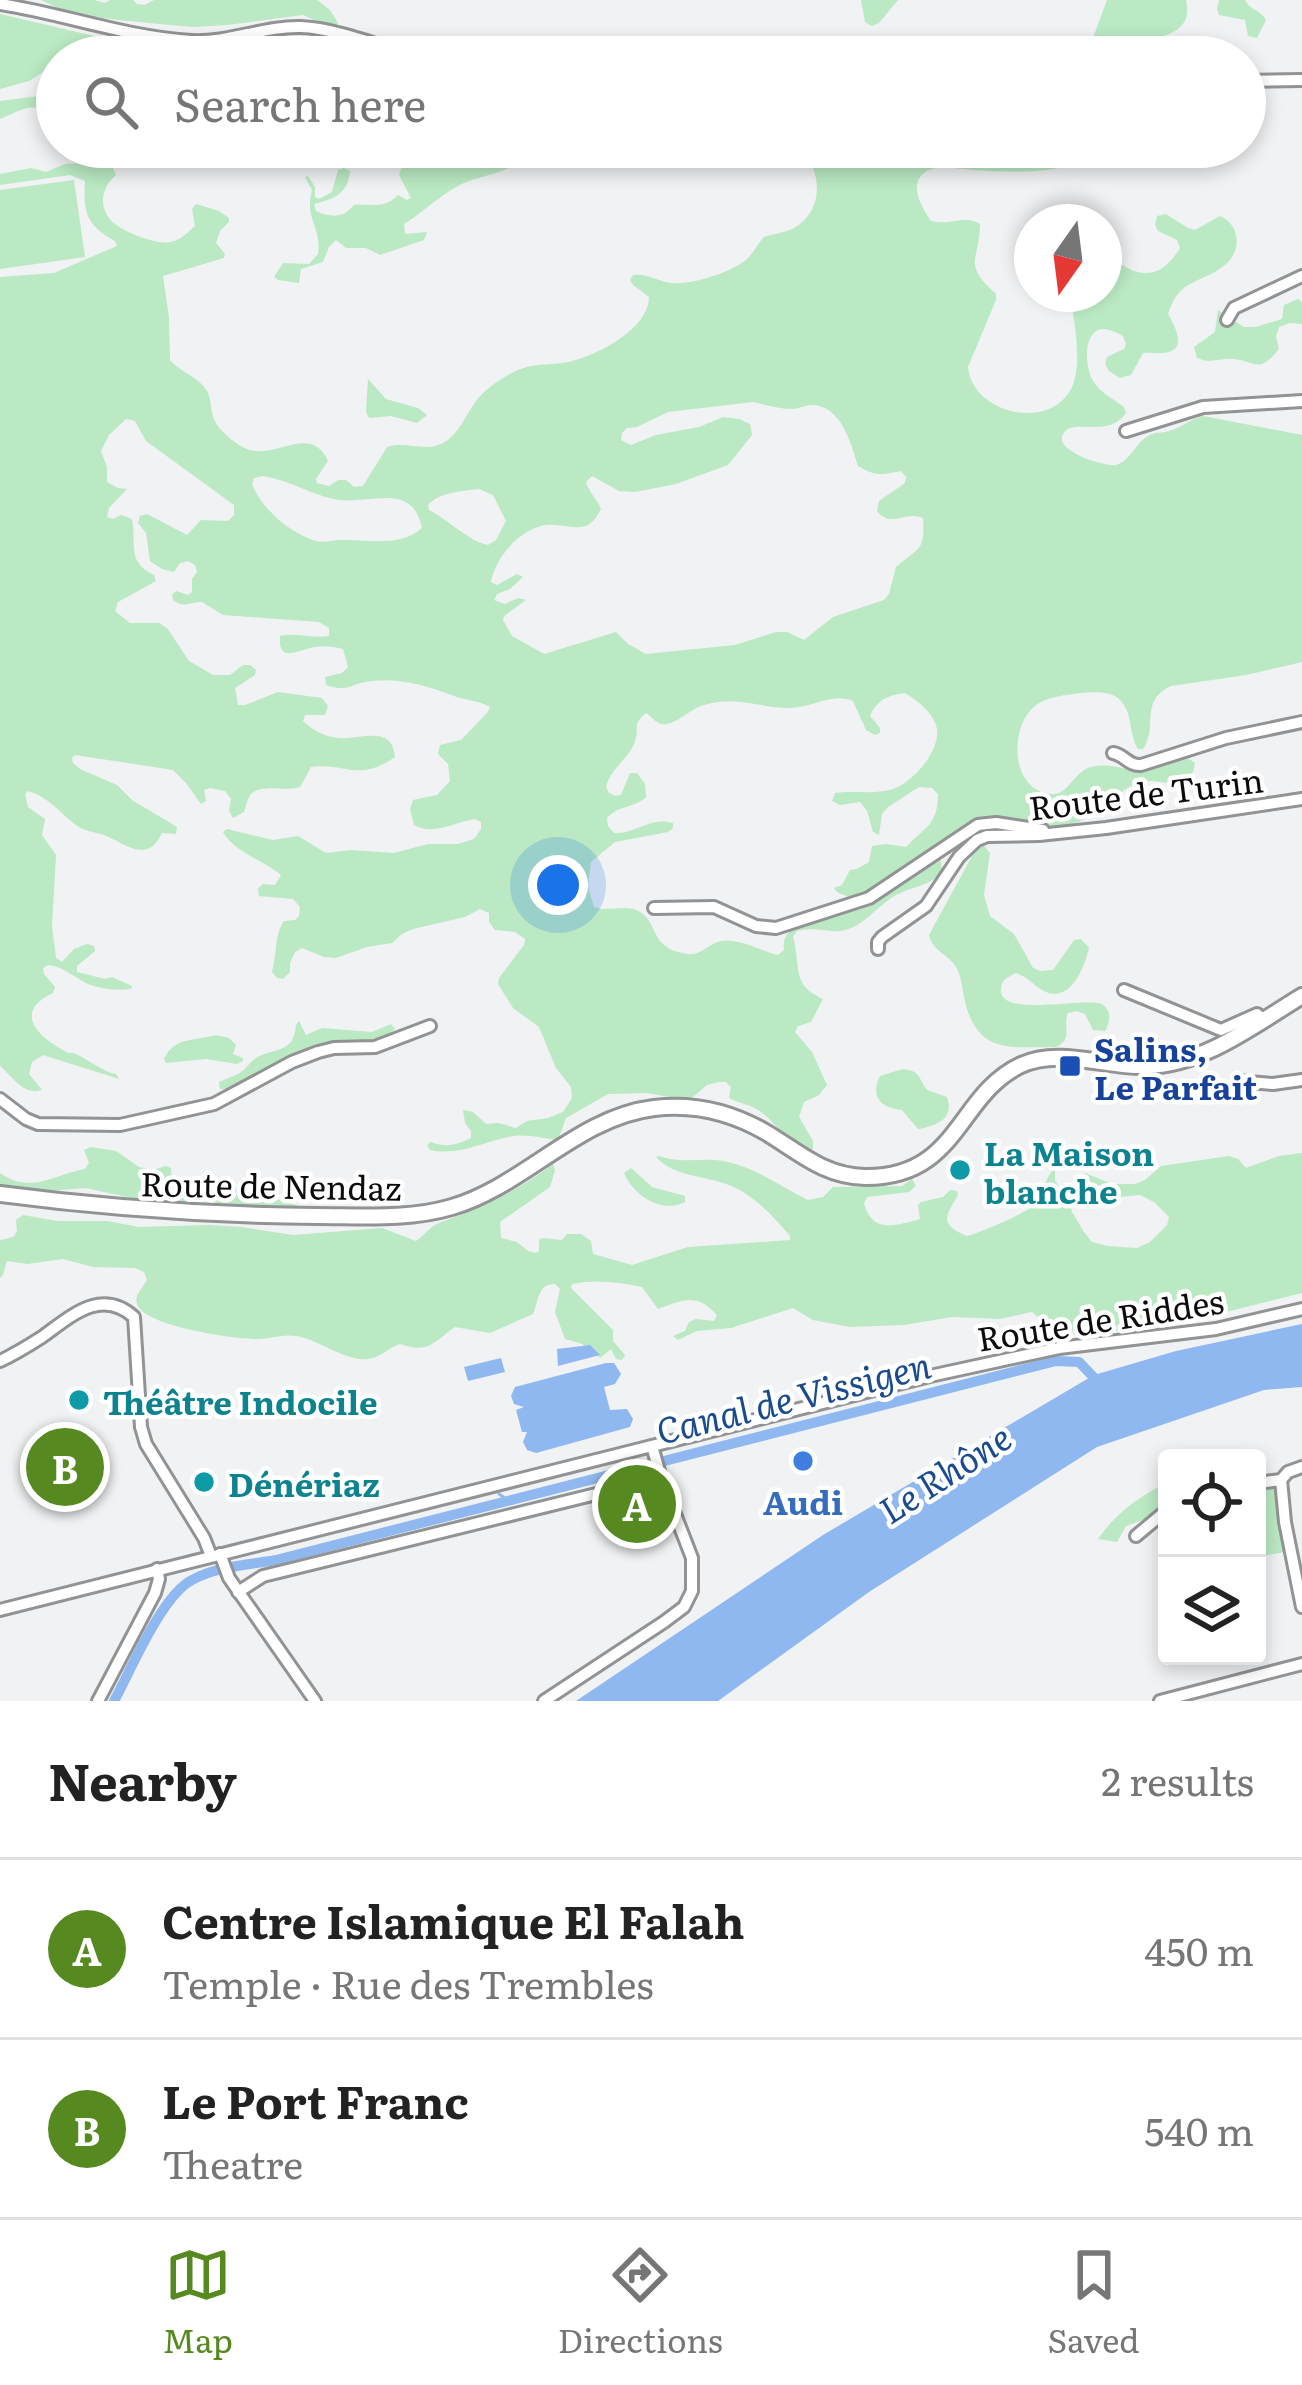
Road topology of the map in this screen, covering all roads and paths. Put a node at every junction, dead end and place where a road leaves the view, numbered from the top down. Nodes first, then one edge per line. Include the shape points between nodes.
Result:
1 (0, 4) edge
2 (156, 36) edge
3 (249, 36) edge
4 (341, 36) edge
5 (1302, 80) edge
6 (1266, 81) edge
7 (1302, 276) edge
8 (1227, 320) dead end
9 (1302, 401) edge
10 (1126, 431) dead end
11 (1302, 722) edge
12 (1113, 753) dead end
13 (1302, 799) edge
14 (1052, 833) junction
15 (653, 908) dead end
16 (878, 949) dead end
17 (1124, 991) dead end
18 (1302, 996) edge
19 (1263, 1019) junction
20 (430, 1026) dead end
21 (1302, 1080) edge
22 (1239, 1081) dead end
23 (0, 1100) edge
24 (0, 1195) edge
25 (1302, 1309) edge
26 (0, 1360) edge
27 (652, 1446) junction
28 (1302, 1467) edge
29 (661, 1478) junction
30 (1281, 1480) junction
31 (1266, 1482) edge
32 (1158, 1518) edge
33 (1136, 1536) dead end
34 (218, 1558) junction
35 (157, 1570) junction
36 (238, 1592) junction
37 (1302, 1607) edge
38 (0, 1610) edge
39 (1302, 1664) edge
40 (98, 1701) edge
41 (315, 1701) edge
42 (544, 1701) edge
43 (1160, 1701) edge

1 - 2 street
3 - 4 street via 283,28
5 - 6 street
7 - 8 street via 1234,308
9 - 10 street via 1203,407
11 - 12 street via 1141,765
13 - 14 street, Route de Turin
14 - 15 street via 978,824 868,898 776,928 714,908
14 - 16 street, Route de Turin via 987,836
17 - 19 street via 1221,1030 1257,1014
18 - 19 main road, Route de Nendaz
19 - 24 main road, Route de Nendaz via 1175,1063 1022,1065 989,1089 940,1150 878,1175 818,1167 721,1112 668,1107 614,1118 479,1196 427,1213 210,1214
20 - 23 street via 375,1047 324,1050 221,1102 128,1124 38,1124
21 - 22 street
25 - 27 street, Route de Riddes via 1007,1358
26 - 34 street via 87,1306 128,1311 146,1444
27 - 29 street
27 - 34 street, Route de Riddes
28 - 30 street
29 - 36 street via 263,1576
29 - 42 street via 692,1558 692,1592 664,1622
30 - 31 street
30 - 37 street
32 - 33 street
34 - 35 street, Route de Riddes
34 - 36 street
35 - 38 street, Route de Riddes
35 - 40 street via 155,1593
36 - 41 street
39 - 43 street

